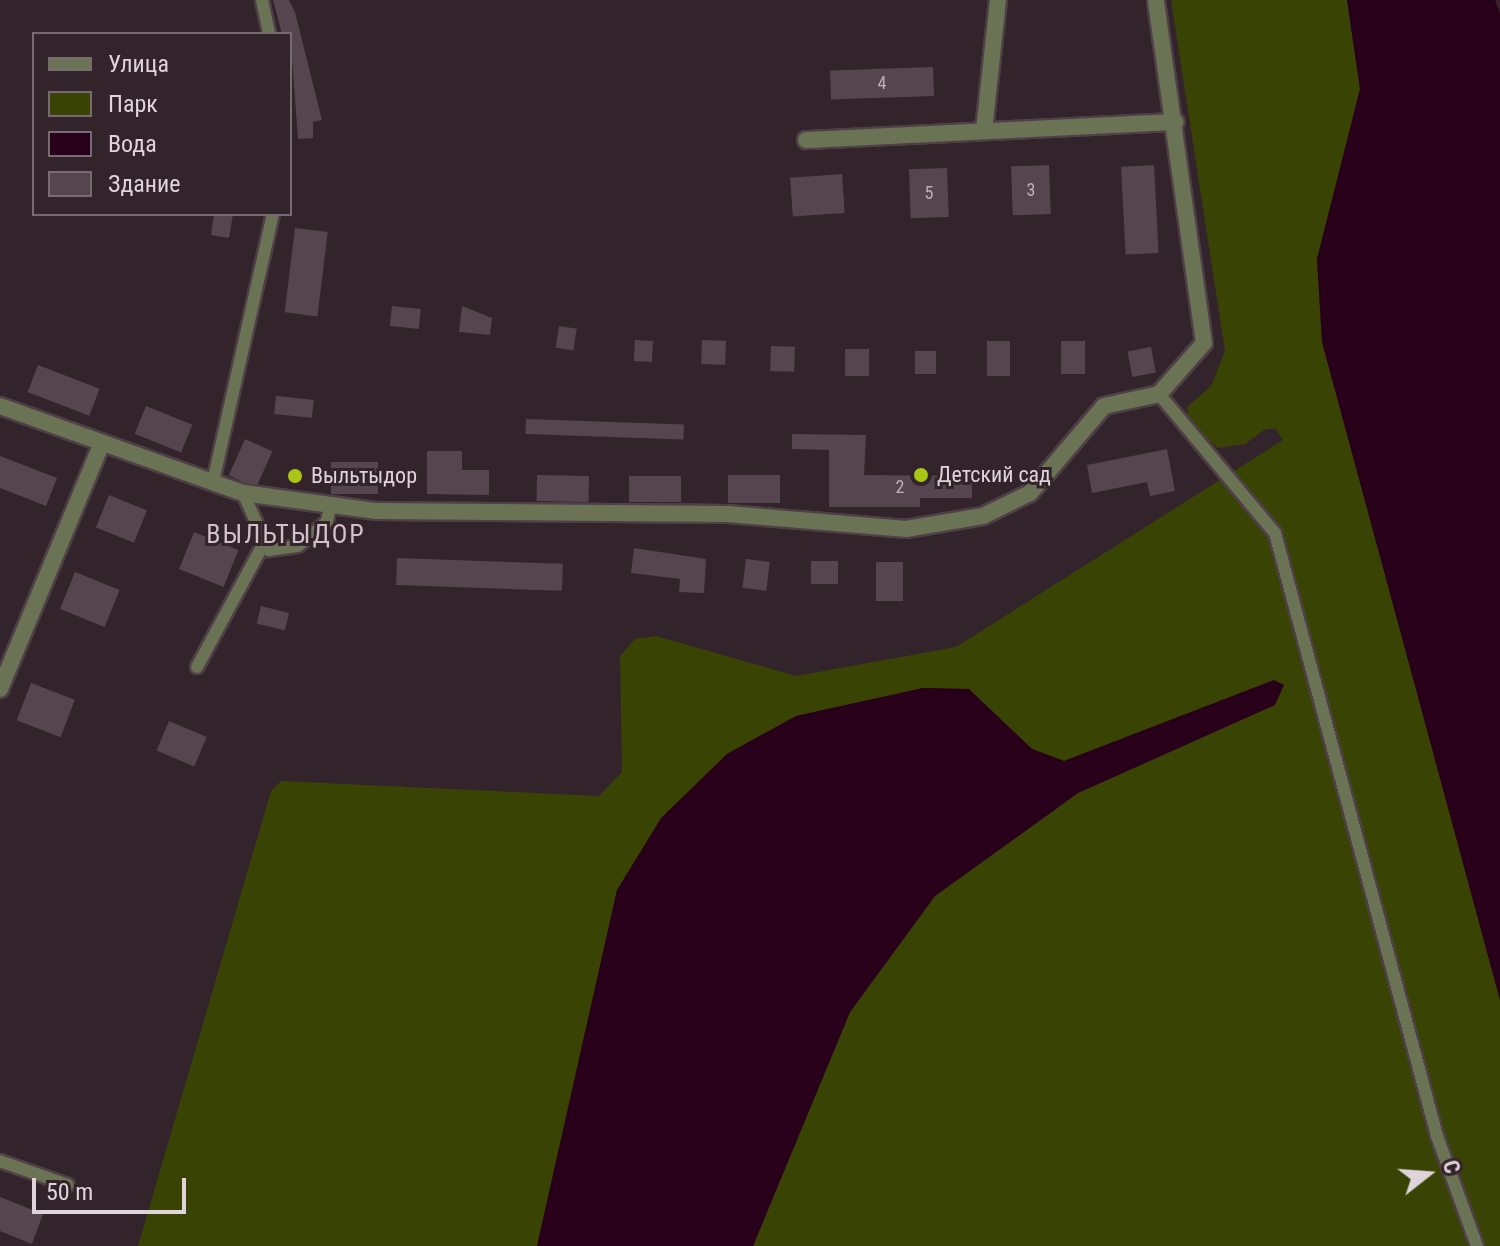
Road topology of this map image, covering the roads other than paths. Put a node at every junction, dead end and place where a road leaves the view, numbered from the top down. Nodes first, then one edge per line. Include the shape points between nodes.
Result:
1 (262, 0) edge
2 (998, 0) edge
3 (1156, 0) edge
4 (269, 32) edge
5 (1176, 122) junction
6 (984, 131) junction
7 (806, 140) dead end
8 (273, 216) edge
9 (1159, 394) junction
10 (0, 406) edge
11 (100, 447) junction
12 (213, 482) junction
13 (243, 493) junction
14 (330, 506) junction
15 (263, 545) junction
16 (197, 667) dead end
17 (0, 689) edge
18 (0, 1161) edge
19 (68, 1185) dead end
20 (1477, 1246) edge

1 - 4 lane
2 - 6 street
3 - 5 street
5 - 6 street
5 - 9 street via 1204,343
6 - 7 street
8 - 12 lane
9 - 14 street via 1104,406 1030,493 983,516 906,529 728,514
9 - 20 lane via 1275,533 1437,1136
10 - 11 street
11 - 12 street
11 - 17 street
12 - 13 street
13 - 14 street
13 - 15 lane
14 - 15 lane via 327,522 298,546
15 - 16 lane
18 - 19 lane

